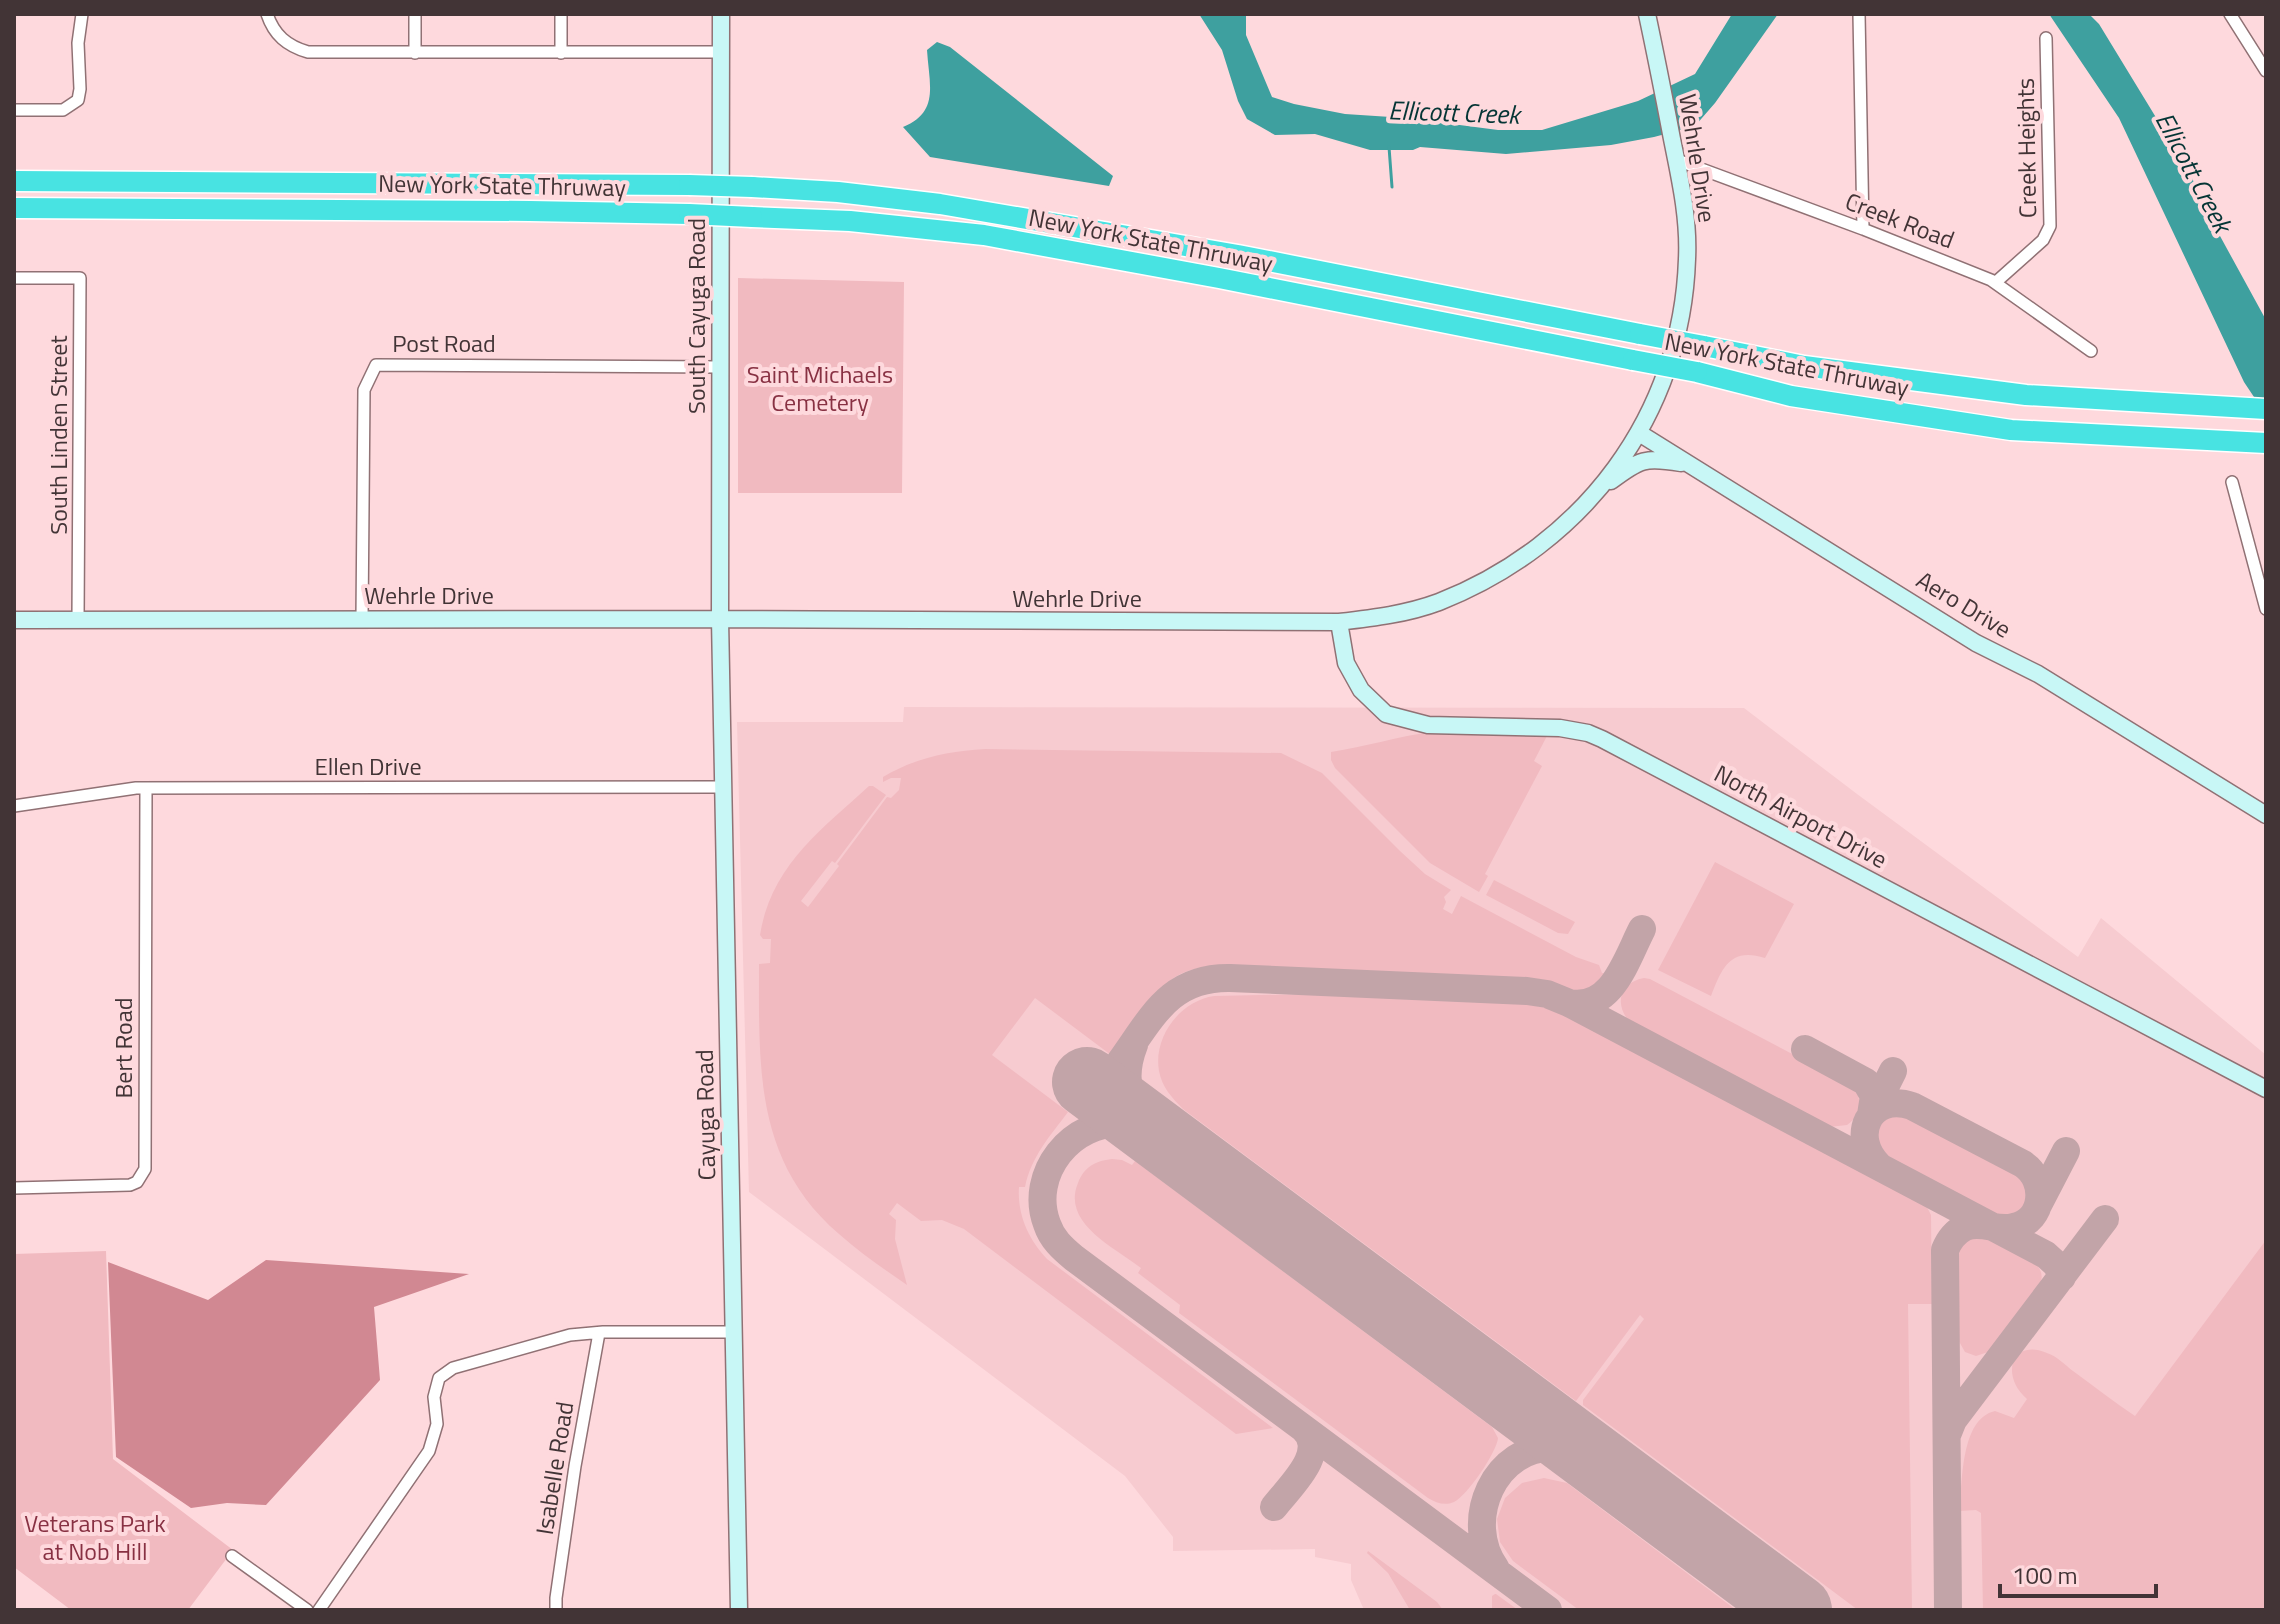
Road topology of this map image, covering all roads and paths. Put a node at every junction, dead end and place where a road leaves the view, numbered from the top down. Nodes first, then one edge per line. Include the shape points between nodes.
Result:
1 (82, 14) edge
2 (267, 14) edge
3 (415, 14) edge
4 (561, 14) edge
5 (721, 14) edge
6 (1647, 14) edge
7 (1859, 14) edge
8 (2230, 14) edge
9 (2046, 38) dead end
10 (721, 52) junction
11 (415, 53) junction
12 (561, 53) junction
13 (2266, 71) edge
14 (14, 110) edge
15 (1677, 160) junction
16 (14, 181) edge
17 (14, 208) edge
18 (1863, 229) junction
19 (14, 278) edge
20 (1996, 282) junction
21 (2091, 351) dead end
22 (720, 367) junction
23 (2264, 409) edge
24 (1639, 433) junction
25 (2266, 443) edge
26 (1688, 465) junction
27 (2232, 482) dead end
28 (1591, 497) junction
29 (2266, 609) edge
30 (720, 619) junction
31 (14, 620) edge
32 (78, 620) junction
33 (362, 620) junction
34 (1339, 622) junction
35 (723, 787) junction
36 (146, 788) junction
37 (14, 806) edge
38 (2266, 815) edge
39 (2266, 1089) edge
40 (14, 1188) edge
41 (732, 1332) junction
42 (599, 1333) junction
43 (232, 1556) dead end
44 (307, 1610) edge
45 (319, 1610) edge
46 (556, 1610) edge
47 (739, 1610) edge

1 - 14 street via 78,100 63,110
2 - 11 street via 278,36 308,52
3 - 11 street
4 - 12 street
5 - 10 street, South Cayuga Road
6 - 15 street, Wehrle Drive
7 - 18 street
8 - 13 street
9 - 20 street, Creek Heights via 2050,226 2043,240
10 - 12 street
10 - 22 street, South Cayuga Road
11 - 12 street
15 - 18 street, Creek Road
15 - 24 street, Wehrle Drive via 1687,259 1679,329 1671,361
16 - 23 highway, New York State Thruway, bridge via 689,185 838,192 940,204 1238,255 1804,366 2026,395
17 - 25 highway, New York State Thruway, bridge via 530,211 850,221 984,235 1219,278 1697,372 1791,396 2011,430
18 - 20 street, Creek Road
19 - 32 street, South Linden Street via 80,278
20 - 21 street, Creek Road
22 - 30 street, South Cayuga Road
22 - 33 street, Post Road via 376,365 364,390
24 - 26 street, Aero Drive
24 - 28 street, Wehrle Drive
26 - 28 street via 1659,459 1632,464
26 - 38 street, Aero Drive
27 - 29 street
28 - 34 street, Wehrle Drive via 1549,537 1495,576 1396,615
30 - 33 street, Wehrle Drive
30 - 34 street, Wehrle Drive
30 - 35 street, Cayuga Road
31 - 32 street, Wehrle Drive
32 - 33 street, Wehrle Drive
34 - 39 street, North Airport Drive via 1346,663 1361,690 1386,714 1428,725 1588,733
35 - 36 street, Ellen Drive
35 - 41 street, Cayuga Road
36 - 37 street, Ellen Drive
36 - 40 street, Bert Road via 145,1169 130,1185
41 - 42 street
41 - 47 street, Cayuga Road
42 - 45 street via 570,1335 453,1368 439,1378 434,1397 437,1424 429,1451
42 - 46 street, Isabelle Road
43 - 44 street

